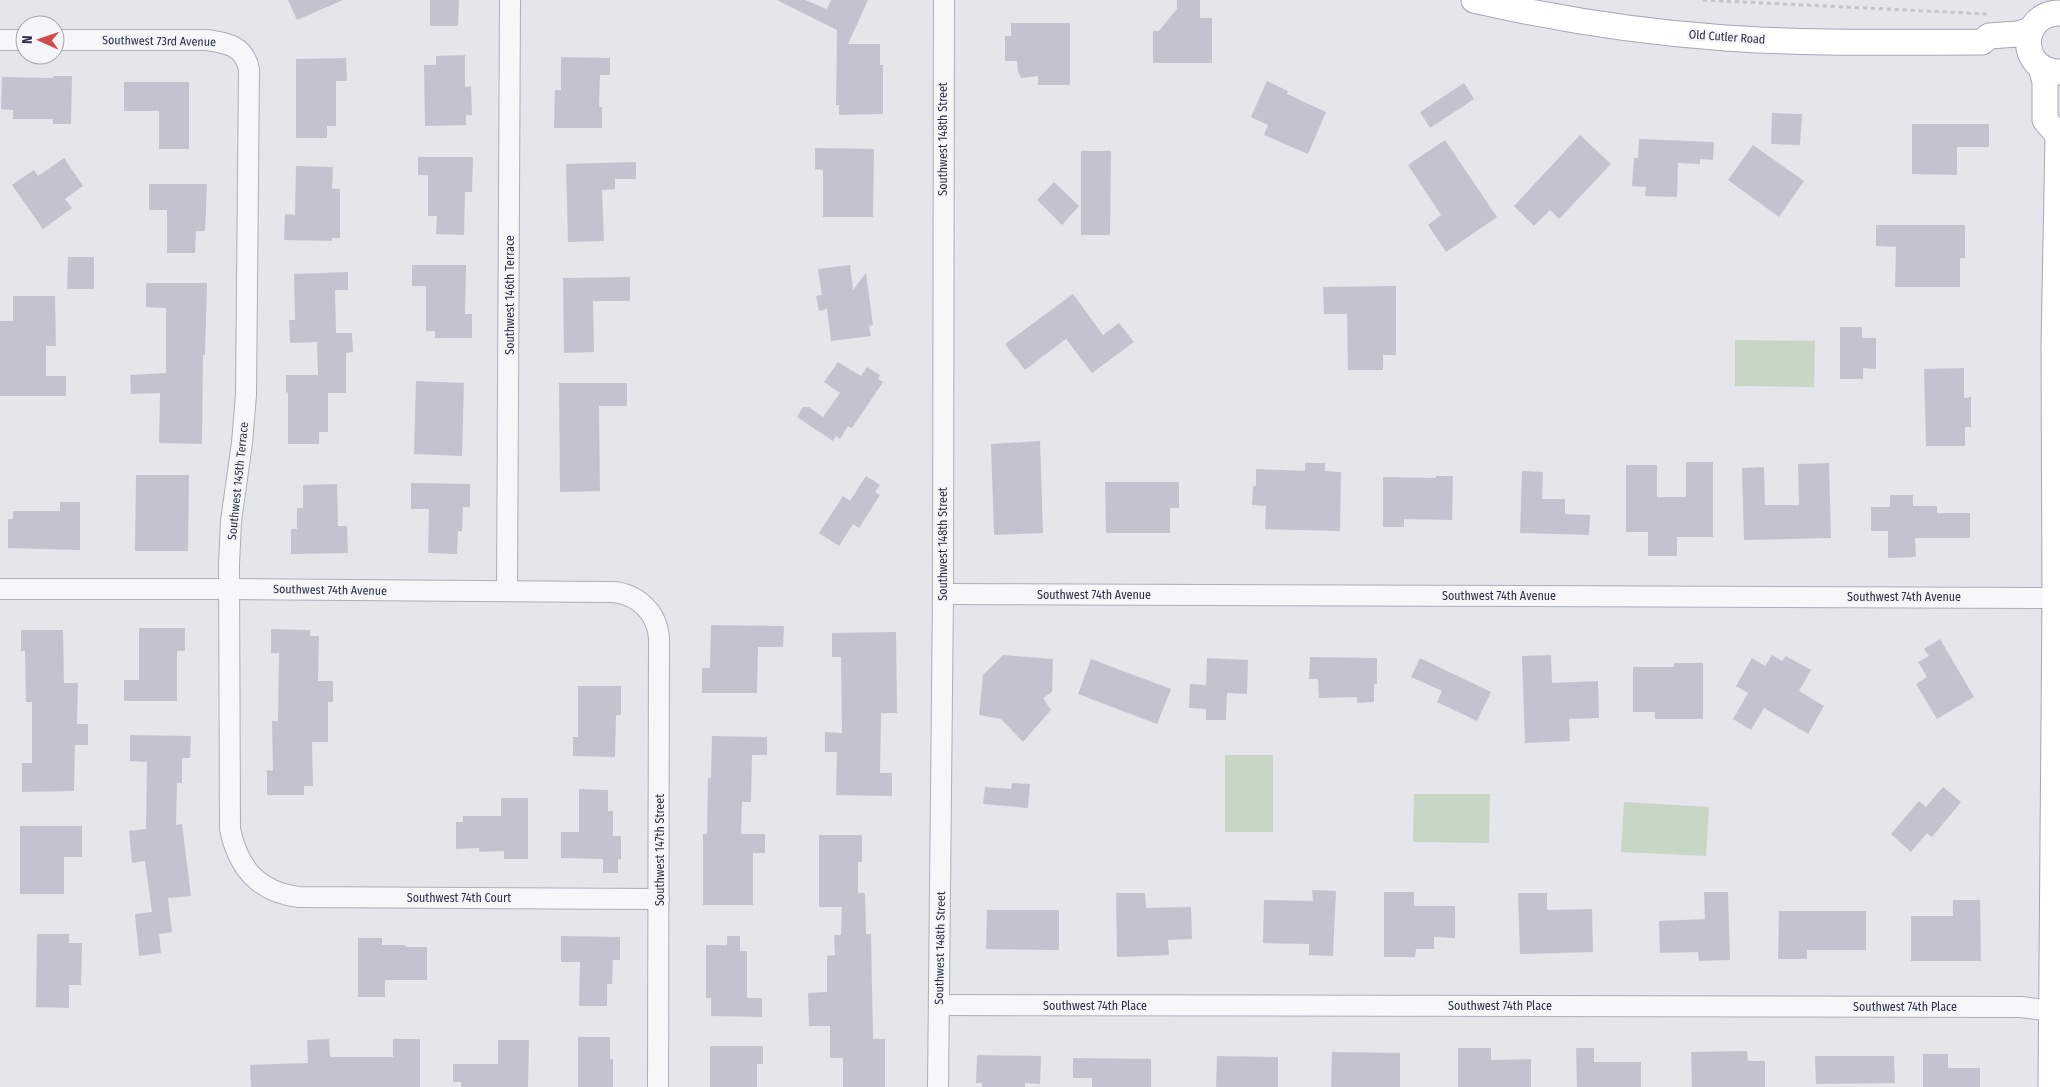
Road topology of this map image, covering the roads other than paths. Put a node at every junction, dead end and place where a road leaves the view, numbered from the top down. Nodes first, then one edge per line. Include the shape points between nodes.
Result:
1 (510, 0) edge
2 (944, 0) edge
3 (1474, 0) edge
4 (2047, 14) edge
5 (0, 40) edge
6 (15, 40) edge
7 (65, 40) edge
8 (1982, 42) junction
9 (2045, 66) edge
10 (249, 69) joint
11 (2059, 133) edge
12 (2057, 406) edge
13 (2057, 435) edge
14 (0, 589) edge
15 (228, 589) junction
16 (507, 591) junction
17 (943, 594) junction
18 (2055, 598) junction
19 (652, 615) joint
20 (2057, 723) edge
21 (2057, 750) edge
22 (261, 884) joint
23 (659, 899) junction
24 (940, 1005) junction
25 (2056, 1011) edge
26 (658, 1087) edge
27 (938, 1087) edge
28 (2050, 1087) edge

1 - 16 street, Southwest 146th Terrace
2 - 17 street, Southwest 148th Street
3 - 8 main road, Old Cutler Road via 1598,23 1724,38
4 - 8 main road, Old Cutler Road via 2018,34 1989,36
4 - 9 main road, Old Cutler Road via 2028,45
5 - 6 street
7 - 10 street, Southwest 73rd Avenue via 224,42 242,53
8 - 9 main road, Old Cutler Road via 1988,51 2015,52
9 - 11 main road via 2045,120
10 - 15 street, Southwest 145th Terrace via 246,395 231,521
11 - 12 main road
12 - 13 main road
13 - 18 main road
14 - 15 street, Southwest 74th Avenue
15 - 16 street, Southwest 74th Avenue
15 - 22 street, Southwest 145th Terrace via 230,829 242,864
16 - 19 street, Southwest 74th Avenue via 620,593 638,600
17 - 18 street, Southwest 74th Avenue
17 - 24 street, Southwest 148th Street
18 - 20 main road
19 - 23 street, Southwest 147th Street via 659,638
20 - 21 main road
21 - 25 main road
22 - 23 street, Southwest 74th Court via 282,894 307,898
23 - 26 street, Southwest 147th Street
24 - 25 street, Southwest 74th Place via 2011,1007
24 - 27 street, Southwest 148th Street
25 - 28 main road

